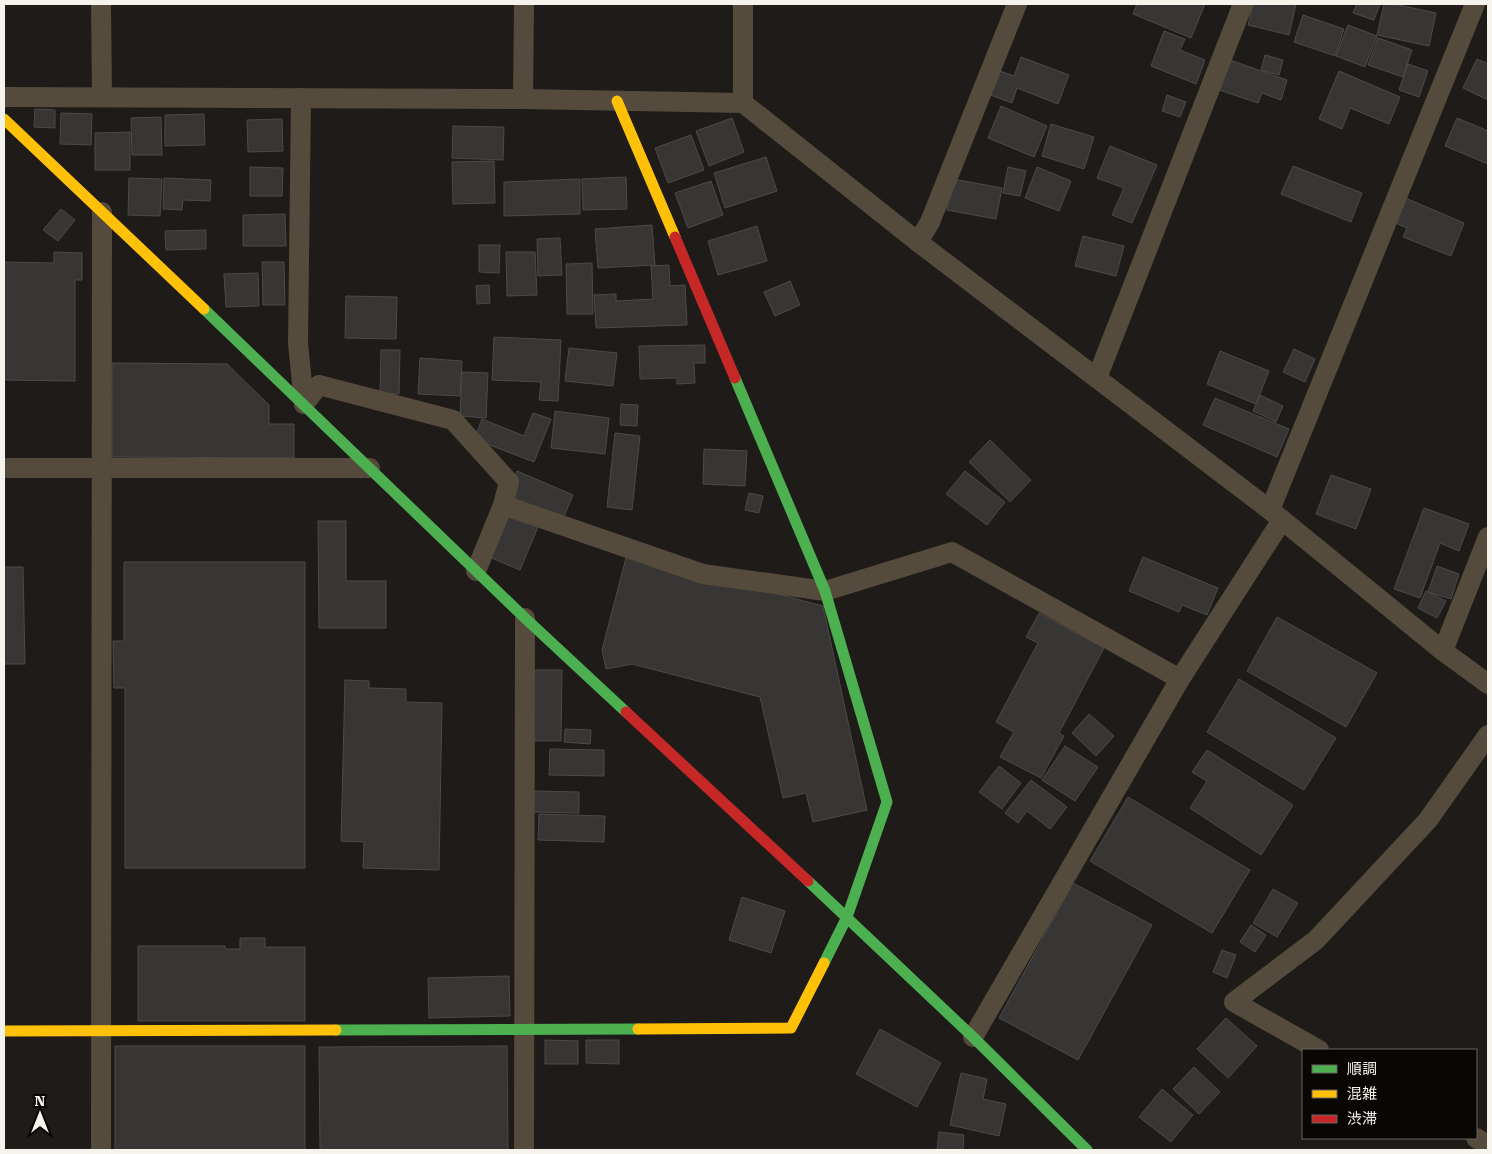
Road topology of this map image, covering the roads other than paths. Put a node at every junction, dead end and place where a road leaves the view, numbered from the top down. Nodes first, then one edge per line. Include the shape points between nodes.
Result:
1 (102, 4) edge
2 (524, 4) edge
3 (743, 4) edge
4 (1017, 4) edge
5 (1243, 4) edge
6 (1475, 4) edge
7 (4, 97) edge
8 (102, 97) junction
9 (301, 98) junction
10 (523, 99) junction
11 (616, 101) junction
12 (743, 103) junction
13 (4, 120) edge
14 (102, 212) junction
15 (918, 242) junction
16 (1097, 378) junction
17 (304, 404) junction
18 (4, 468) edge
19 (103, 468) junction
20 (370, 468) junction
21 (503, 505) junction
22 (1276, 515) junction
23 (1488, 538) edge
24 (476, 571) junction
25 (825, 591) junction
26 (526, 618) junction
27 (1444, 651) junction
28 (1180, 679) junction
29 (1488, 684) edge
30 (1488, 735) edge
31 (847, 916) junction
32 (524, 1029) junction
33 (101, 1030) junction
34 (4, 1031) edge
35 (973, 1037) junction
36 (1317, 1049) edge
37 (1477, 1139) edge
38 (1488, 1145) edge
39 (1078, 1147) edge
40 (101, 1150) edge
41 (524, 1150) edge

1 - 8 street
2 - 10 street
3 - 12 street
4 - 15 street via 930,222
5 - 16 street
6 - 22 street
7 - 8 street
8 - 9 street
9 - 10 street
9 - 17 street via 298,343
10 - 11 street
11 - 12 street
11 - 25 street
12 - 15 street
13 - 14 street
14 - 17 street
14 - 19 street
15 - 16 street
16 - 22 street
17 - 20 street
17 - 21 street via 319,385 453,420 509,482
18 - 19 street
19 - 20 street
19 - 33 street
20 - 24 street
21 - 24 street
21 - 25 street via 703,574
22 - 27 street
22 - 28 street
23 - 27 street
24 - 26 street
25 - 28 street via 952,552
25 - 31 street via 887,802
26 - 31 street
26 - 32 street
27 - 29 street
28 - 35 street
30 - 36 street via 1428,820 1316,940 1234,1002
31 - 32 street via 791,1028
31 - 35 street
32 - 33 street
32 - 41 street
33 - 34 street
33 - 40 street
35 - 39 street
37 - 38 street

